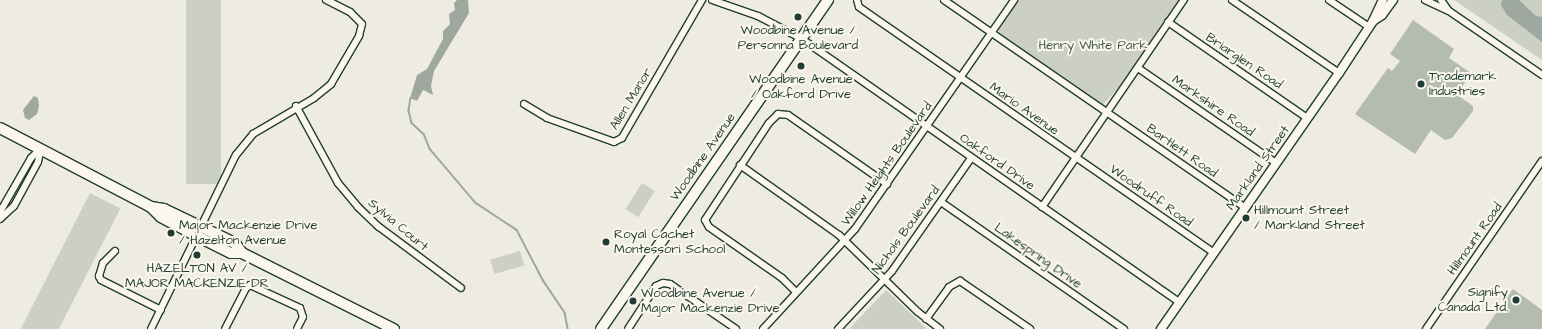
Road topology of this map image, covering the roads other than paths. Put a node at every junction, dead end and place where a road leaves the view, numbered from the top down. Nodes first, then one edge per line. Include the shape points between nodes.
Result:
1 (326, 0) edge
2 (702, 0) edge
3 (712, 0) edge
4 (828, 0) edge
5 (857, 0) edge
6 (944, 0) edge
7 (1014, 0) edge
8 (1184, 0) edge
9 (1232, 0) edge
10 (1329, 0) edge
11 (1383, 0) edge
12 (1393, 0) edge
13 (1425, 0) edge
14 (1441, 0) edge
15 (1449, 11) junction
16 (1168, 22) junction
17 (1371, 24) junction
18 (992, 33) junction
19 (802, 38) junction
20 (1138, 68) junction
21 (1339, 72) junction
22 (1542, 75) edge
23 (961, 78) junction
24 (524, 104) dead end
25 (296, 106) junction
26 (1106, 112) junction
27 (1307, 118) junction
28 (926, 126) junction
29 (0, 128) edge
30 (41, 148) junction
31 (1075, 157) junction
32 (971, 158) junction
33 (1542, 161) edge
34 (1276, 163) junction
35 (740, 165) junction
36 (887, 184) junction
37 (941, 202) junction
38 (8, 203) junction
39 (14, 206) junction
40 (1042, 207) junction
41 (1245, 208) junction
42 (0, 212) edge
43 (0, 219) edge
44 (200, 232) junction
45 (846, 241) junction
46 (115, 251) dead end
47 (1214, 253) junction
48 (885, 279) junction
49 (461, 288) dead end
50 (796, 292) junction
51 (1180, 303) junction
52 (160, 310) junction
53 (926, 319) junction
54 (151, 329) edge
55 (225, 329) edge
56 (298, 329) edge
57 (394, 329) edge
58 (601, 329) edge
59 (628, 329) edge
60 (736, 329) edge
61 (763, 329) edge
62 (839, 329) edge
63 (940, 329) edge
64 (1030, 329) edge
65 (1124, 329) edge
66 (1161, 329) edge
67 (1426, 329) edge

1 - 25 street via 350,12 362,24 359,36 331,84 314,98
2 - 24 street, Allen Manor via 622,138 614,142 547,118
3 - 19 street, Oakford Drive via 758,16
4 - 19 main road, Woodbine Avenue
5 - 23 street, Mario Avenue via 859,7
6 - 18 street, Bartlett Road
7 - 18 street, Willow Heights Boulevard
8 - 16 street
9 - 21 street
10 - 17 street
11 - 17 street, Markland Street
12 - 17 street, Markland Street via 1382,15
13 - 15 street
14 - 15 street
15 - 22 street
16 - 20 street
16 - 27 street, Briarglen Road
17 - 21 street, Markland Street
18 - 23 street, Willow Heights Boulevard
18 - 26 street, Bartlett Road
19 - 28 street, Oakford Drive
19 - 58 main road, Woodbine Avenue
20 - 26 street
20 - 34 street, Markshire Road
21 - 27 street, Markland Street
23 - 28 street, Willow Heights Boulevard
23 - 31 street, Mario Avenue
25 - 44 street via 253,134 236,155
25 - 49 street, Sylvia Court via 338,183 358,207 379,227
26 - 31 street
26 - 41 street, Bartlett Road
27 - 34 street, Markland Street
28 - 32 street, Oakford Drive
28 - 36 street, Willow Heights Boulevard
29 - 30 main road
30 - 38 street via 31,158
30 - 39 street via 38,163
30 - 44 main road via 151,207 164,208
31 - 40 street
31 - 47 street, Woodruff Road
32 - 37 street, Nichols Boulevard
32 - 40 street, Oakford Drive
33 - 67 street, Hillmount Road
34 - 41 street, Markland Street
35 - 36 street via 769,123 782,114
35 - 45 street
35 - 50 street via 705,216 707,224
36 - 45 street, Willow Heights Boulevard
37 - 48 street, Nichols Boulevard
37 - 65 street, Lakespring Drive
38 - 39 street
38 - 42 street
39 - 43 street
40 - 51 street, Oakford Drive
41 - 47 street, Markland Street
44 - 52 street
44 - 57 main road via 235,244 242,252
45 - 48 street
45 - 50 street, Willow Heights Boulevard
46 - 52 street via 103,263 99,276 101,280
47 - 51 street, Markland Street
48 - 53 street
48 - 62 street, Nichols Boulevard
50 - 61 street, Willow Heights Boulevard
51 - 66 street, Markland Street
52 - 54 street
53 - 63 street
53 - 64 street via 949,287 960,281
55 - 56 street via 250,285 300,308 303,317
59 - 60 street via 656,286 663,283 670,284

